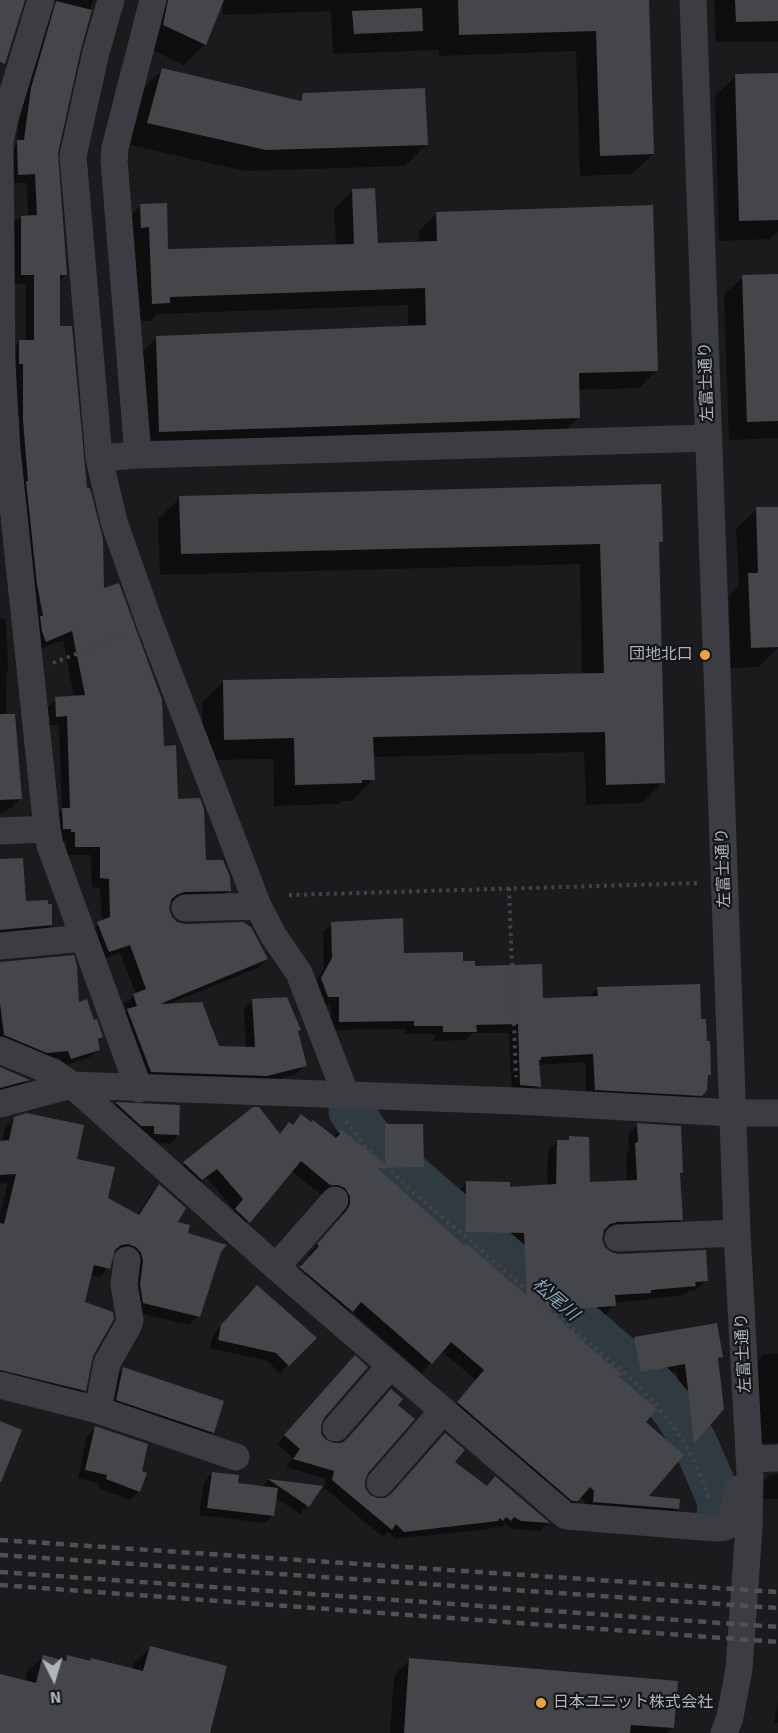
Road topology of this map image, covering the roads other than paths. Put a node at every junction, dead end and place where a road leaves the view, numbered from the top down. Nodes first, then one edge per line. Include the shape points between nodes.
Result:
1 (41, 0) edge
2 (111, 0) edge
3 (153, 0) edge
4 (693, 0) edge
5 (3, 118) edge
6 (709, 438) junction
7 (138, 455) junction
8 (99, 458) junction
9 (11, 600) edge
10 (47, 829) junction
11 (0, 831) edge
12 (258, 906) junction
13 (185, 908) dead end
14 (84, 938) junction
15 (0, 946) edge
16 (0, 1050) edge
17 (72, 1085) junction
18 (139, 1089) junction
19 (339, 1095) junction
20 (0, 1104) edge
21 (733, 1113) junction
22 (778, 1113) edge
23 (335, 1200) dead end
24 (737, 1233) junction
25 (618, 1238) dead end
26 (128, 1260) dead end
27 (276, 1267) junction
28 (390, 1366) junction
29 (0, 1385) edge
30 (98, 1410) junction
31 (442, 1412) junction
32 (336, 1428) dead end
33 (236, 1457) dead end
34 (778, 1458) edge
35 (750, 1466) junction
36 (380, 1483) dead end
37 (724, 1733) edge

1 - 5 street
2 - 8 street via 73,156
3 - 7 street via 114,161
4 - 6 street, 左富士通り
5 - 9 street via 2,365
6 - 7 street
6 - 21 street, 左富士通り
7 - 8 street
8 - 12 street via 114,522 150,624
9 - 10 street via 30,672
10 - 11 street
10 - 14 street
12 - 13 street
12 - 19 street via 299,973
14 - 15 street
14 - 18 street
16 - 17 street via 55,1073
17 - 18 street
17 - 20 street
17 - 27 street
18 - 19 street
19 - 21 street
21 - 22 street
21 - 24 street, 左富士通り
23 - 27 street
24 - 25 street
24 - 35 street, 左富士通り
26 - 30 street via 124,1284 130,1320 107,1363
27 - 28 street
28 - 31 street
28 - 32 street
29 - 30 street
30 - 33 street
31 - 35 street via 566,1516 726,1527 732,1522 739,1482
31 - 36 street
34 - 35 street
35 - 37 street, 左富士通り via 739,1669

